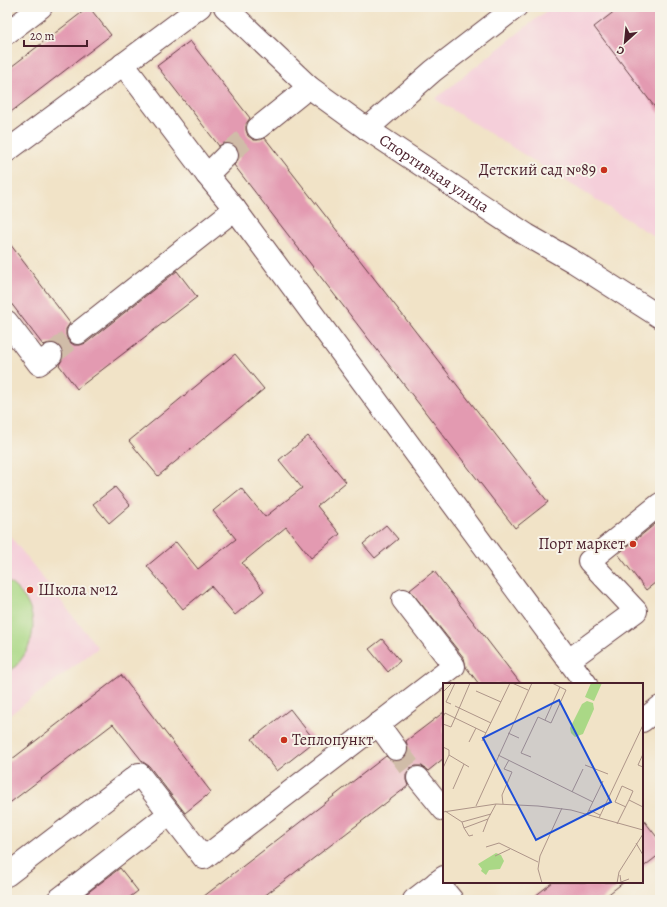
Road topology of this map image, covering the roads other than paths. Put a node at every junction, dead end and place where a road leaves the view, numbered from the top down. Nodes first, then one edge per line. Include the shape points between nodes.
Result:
1 (41, 7) edge
2 (200, 7) edge
3 (225, 7) edge
4 (516, 7) edge
5 (174, 14) edge
6 (7, 33) edge
7 (124, 64) junction
8 (309, 87) junction
9 (258, 128) tunnel mouth
10 (367, 129) junction
11 (7, 151) edge
12 (227, 156) tunnel mouth
13 (207, 175) junction
14 (235, 209) junction
15 (660, 317) edge
16 (7, 322) edge
17 (78, 333) tunnel mouth
18 (51, 355) tunnel mouth
19 (660, 504) edge
20 (403, 600) dead end
21 (569, 660) junction
22 (585, 683) edge
23 (660, 707) edge
24 (643, 720) edge
25 (378, 724) junction
26 (396, 749) tunnel mouth
27 (418, 778) tunnel mouth
28 (443, 809) edge
29 (169, 814) junction
30 (7, 875) edge
31 (441, 879) edge
32 (443, 883) edge
33 (58, 900) edge
34 (414, 900) edge
35 (452, 900) edge

1 - 6 street
2 - 5 street
3 - 8 street, Спортивная улица
4 - 10 street via 433,71
5 - 7 street
7 - 11 street
7 - 13 street
8 - 9 street
8 - 10 street, Спортивная улица
10 - 15 street, Спортивная улица via 527,235
12 - 13 street
13 - 14 street
14 - 17 street
14 - 21 street
16 - 18 street via 40,364
19 - 21 street via 588,561 636,611
20 - 25 street via 454,666
21 - 22 street
23 - 24 street
25 - 26 street
25 - 29 street via 204,858
27 - 28 street
29 - 30 street via 139,774
29 - 33 street
31 - 34 street
32 - 35 street

